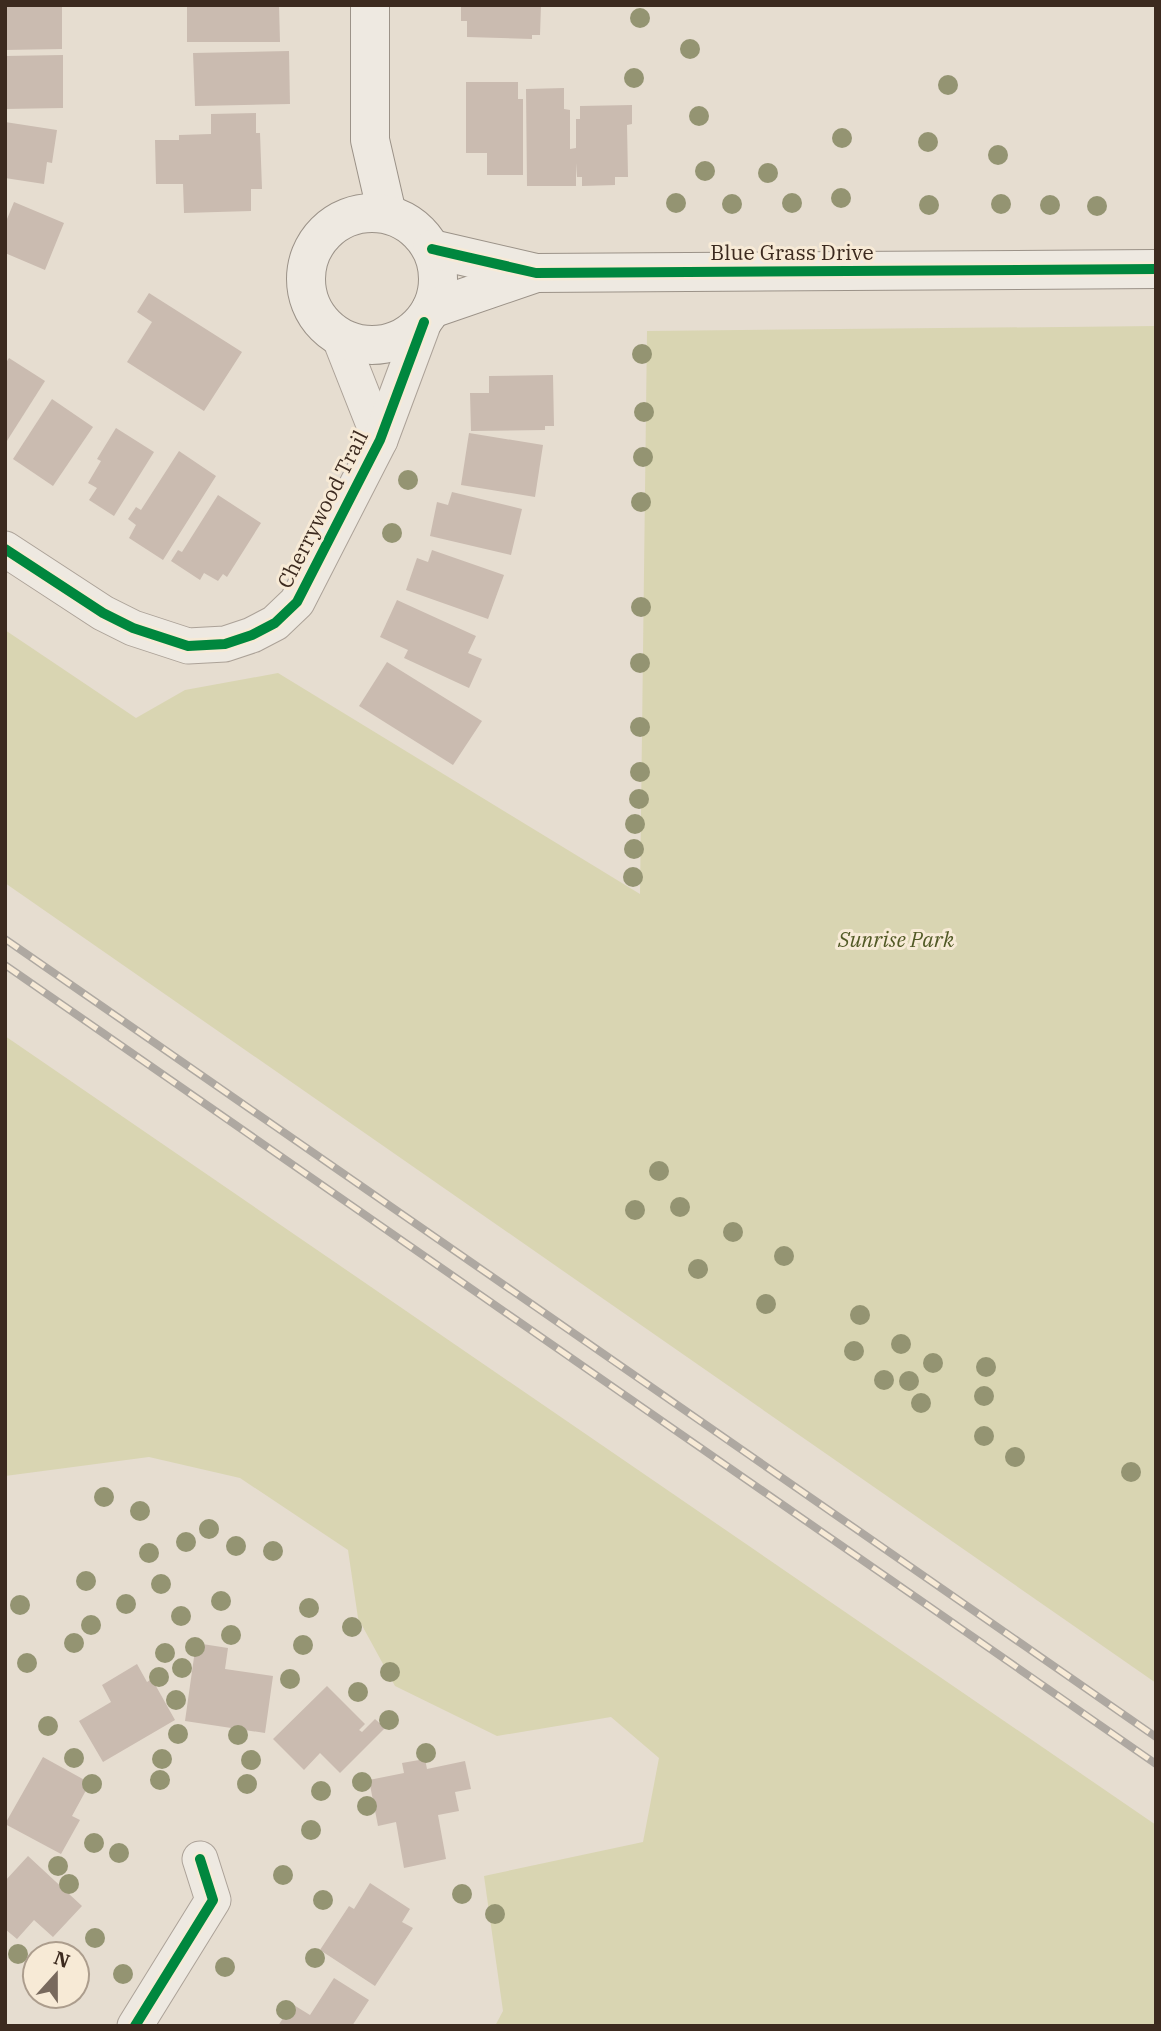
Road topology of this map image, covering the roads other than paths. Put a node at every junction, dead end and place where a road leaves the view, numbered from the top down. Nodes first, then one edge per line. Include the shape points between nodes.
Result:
1 (370, 5) edge
2 (370, 140) junction
3 (387, 214) junction
4 (344, 220) junction
5 (432, 249) junction
6 (1156, 269) edge
7 (536, 273) junction
8 (428, 315) junction
9 (339, 337) junction
10 (380, 440) junction
11 (5, 549) edge
12 (200, 1859) dead end
13 (135, 2026) edge

1 - 2 street
2 - 3 street
2 - 4 street
3 - 4 street via 357,214
3 - 5 street via 413,226
4 - 9 street via 331,227 312,249 305,278 309,301 321,321
5 - 7 street, Blue Grass Drive
5 - 8 street via 440,277
6 - 7 street, Blue Grass Drive
7 - 8 street, Blue Grass Drive
8 - 9 street via 406,337 384,345 360,345
8 - 10 street, Cherrywood Trail
9 - 10 street, Cherrywood Trail
10 - 11 street, Cherrywood Trail via 297,602 275,623 225,644 188,646 133,628
12 - 13 street via 213,1900

